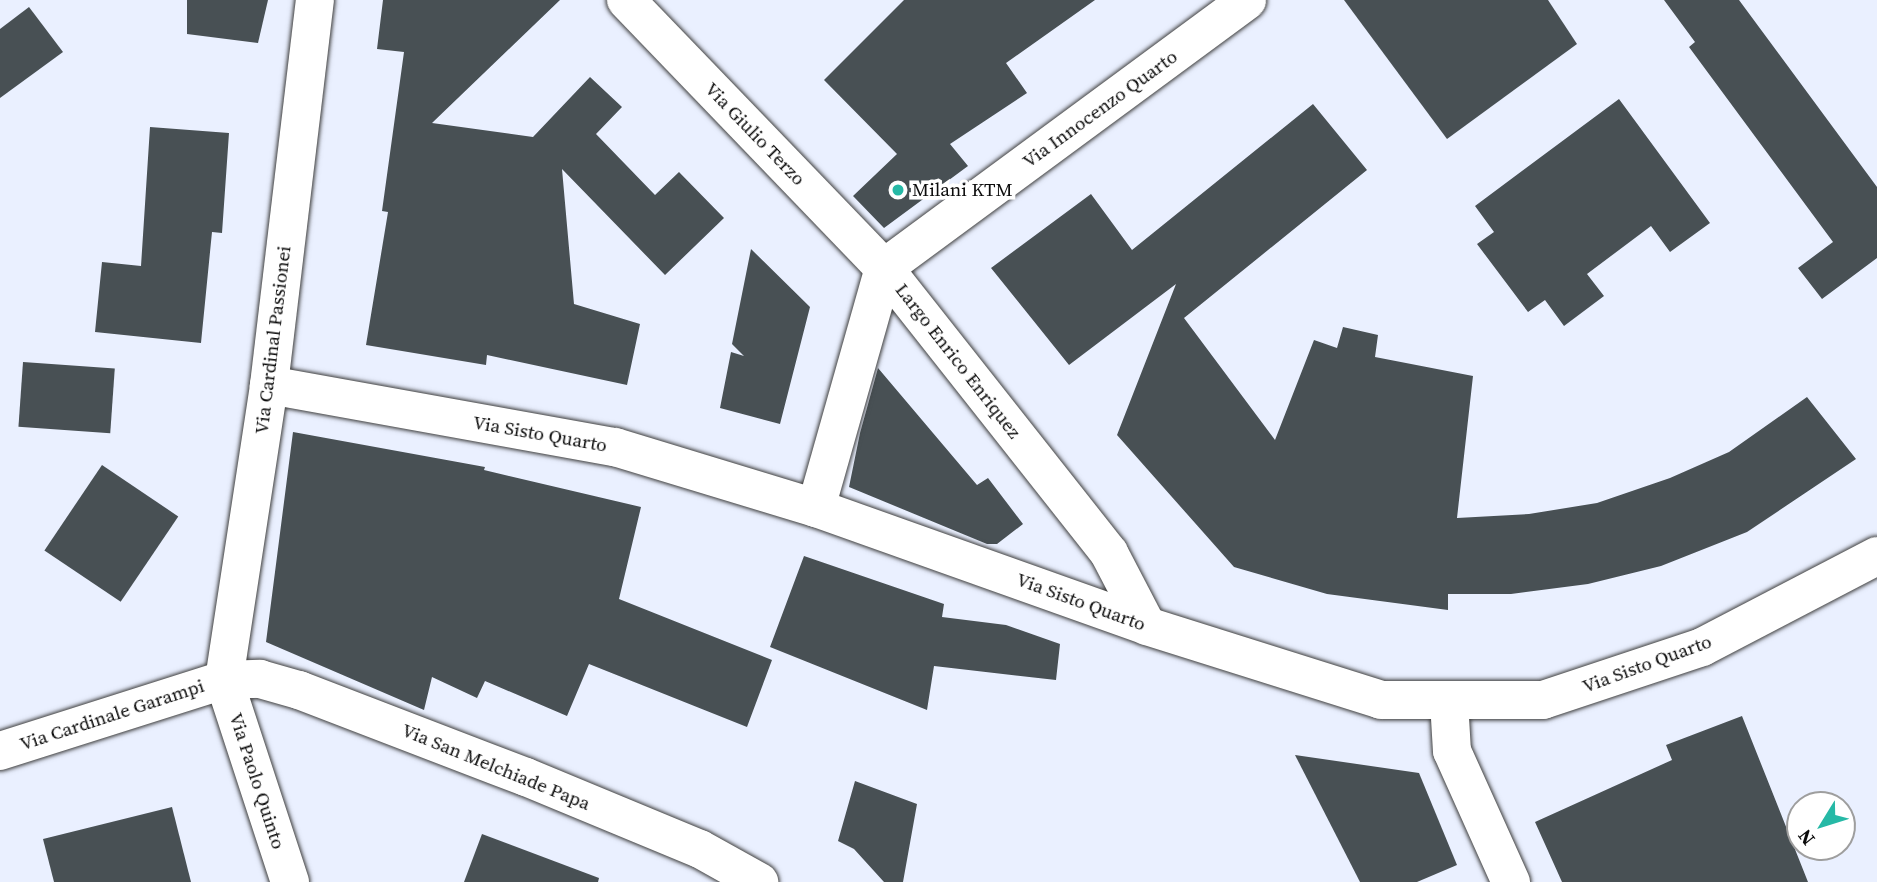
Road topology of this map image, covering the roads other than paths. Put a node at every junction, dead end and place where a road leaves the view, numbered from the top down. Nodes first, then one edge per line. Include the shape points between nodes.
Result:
1 (315, 0) edge
2 (625, 0) edge
3 (1247, 0) edge
4 (884, 268) junction
5 (269, 385) junction
6 (816, 508) junction
7 (1877, 556) edge
8 (1147, 626) junction
9 (224, 680) junction
10 (1449, 701) junction
11 (0, 751) edge
12 (290, 882) edge
13 (759, 882) edge
14 (1511, 882) edge

1 - 5 street, Via Cardinal Passionei
2 - 4 street, Via Giulio Terzo
3 - 4 street, Via Innocenzo Quarto
4 - 6 street, Largo Enrico Enriquez
4 - 8 street, Largo Enrico Enriquez via 1109,552
5 - 6 street, Via Sisto Quarto via 615,447
5 - 9 street, Via Cardinal Passionei
6 - 8 street, Via Sisto Quarto
7 - 10 street, Via Sisto Quarto via 1702,648 1543,700
8 - 10 street, Via Sisto Quarto via 1381,700
9 - 11 street, Via Cardinale Garampi
9 - 12 street, Via Paolo Quinto
9 - 13 street, Via San Melchiade Papa via 260,679 312,695 700,849
10 - 14 street via 1452,751

